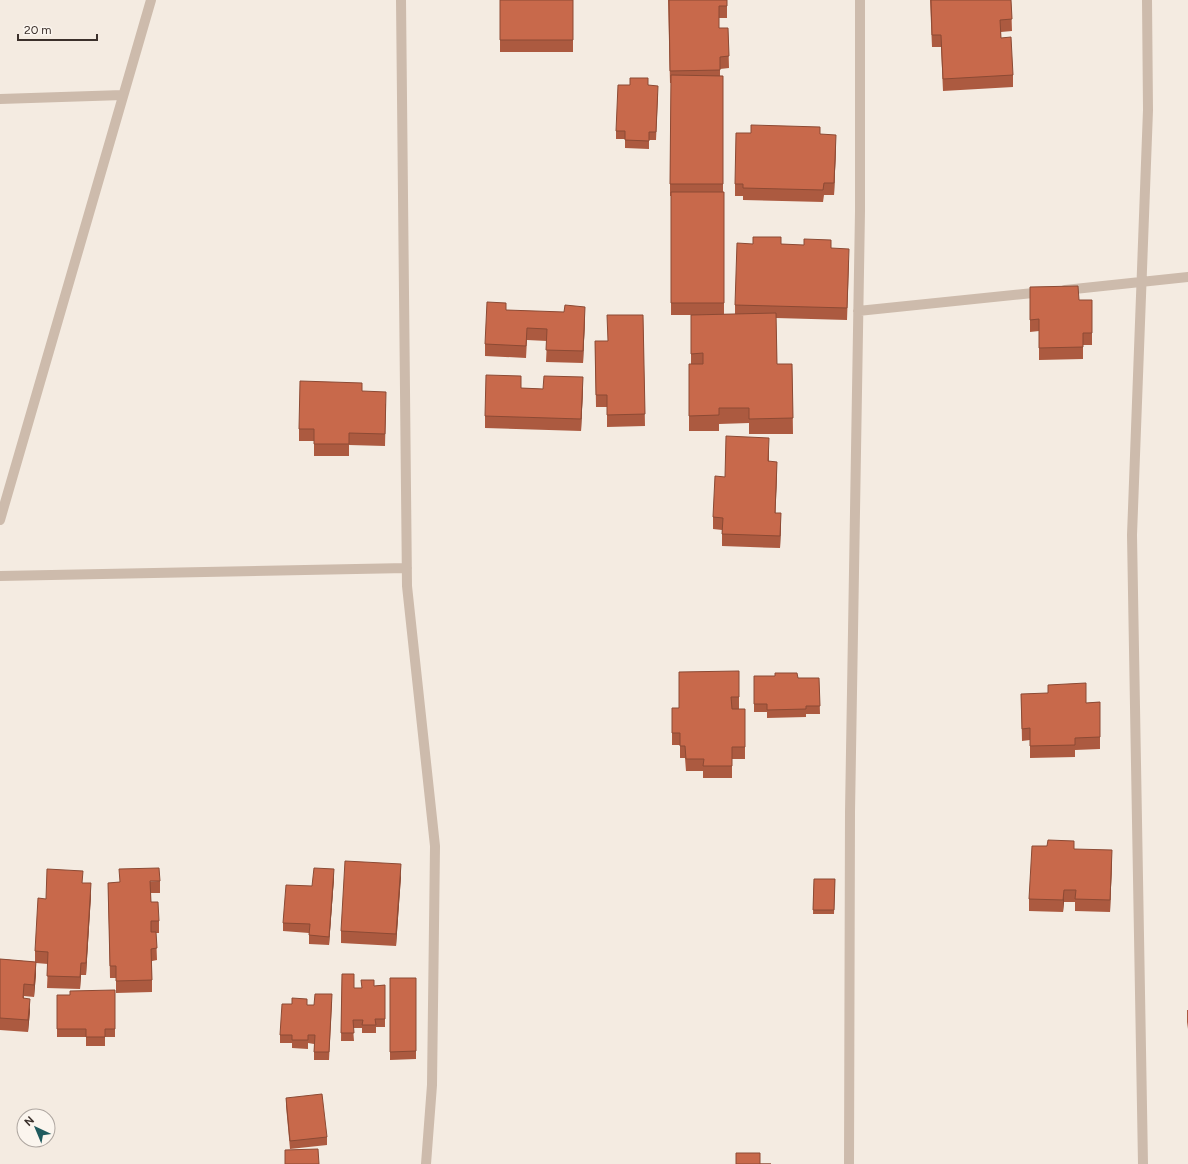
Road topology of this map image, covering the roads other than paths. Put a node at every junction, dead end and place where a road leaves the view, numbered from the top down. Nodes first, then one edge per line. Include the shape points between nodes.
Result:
1 (151, 0) edge
2 (401, 0) edge
3 (860, 0) edge
4 (1148, 0) edge
5 (123, 95) junction
6 (0, 100) edge
7 (1188, 277) edge
8 (1142, 282) junction
9 (858, 311) junction
10 (0, 520) edge
11 (407, 568) junction
12 (0, 576) edge
13 (426, 1164) edge
14 (849, 1164) edge
15 (1143, 1164) edge

1 - 5 street
2 - 11 street
3 - 9 street
4 - 8 street via 1148,110
5 - 6 street
5 - 10 street
7 - 8 street
8 - 9 street
8 - 15 street via 1132,535
9 - 14 street via 850,812
11 - 12 street
11 - 13 street via 435,846 432,1085

